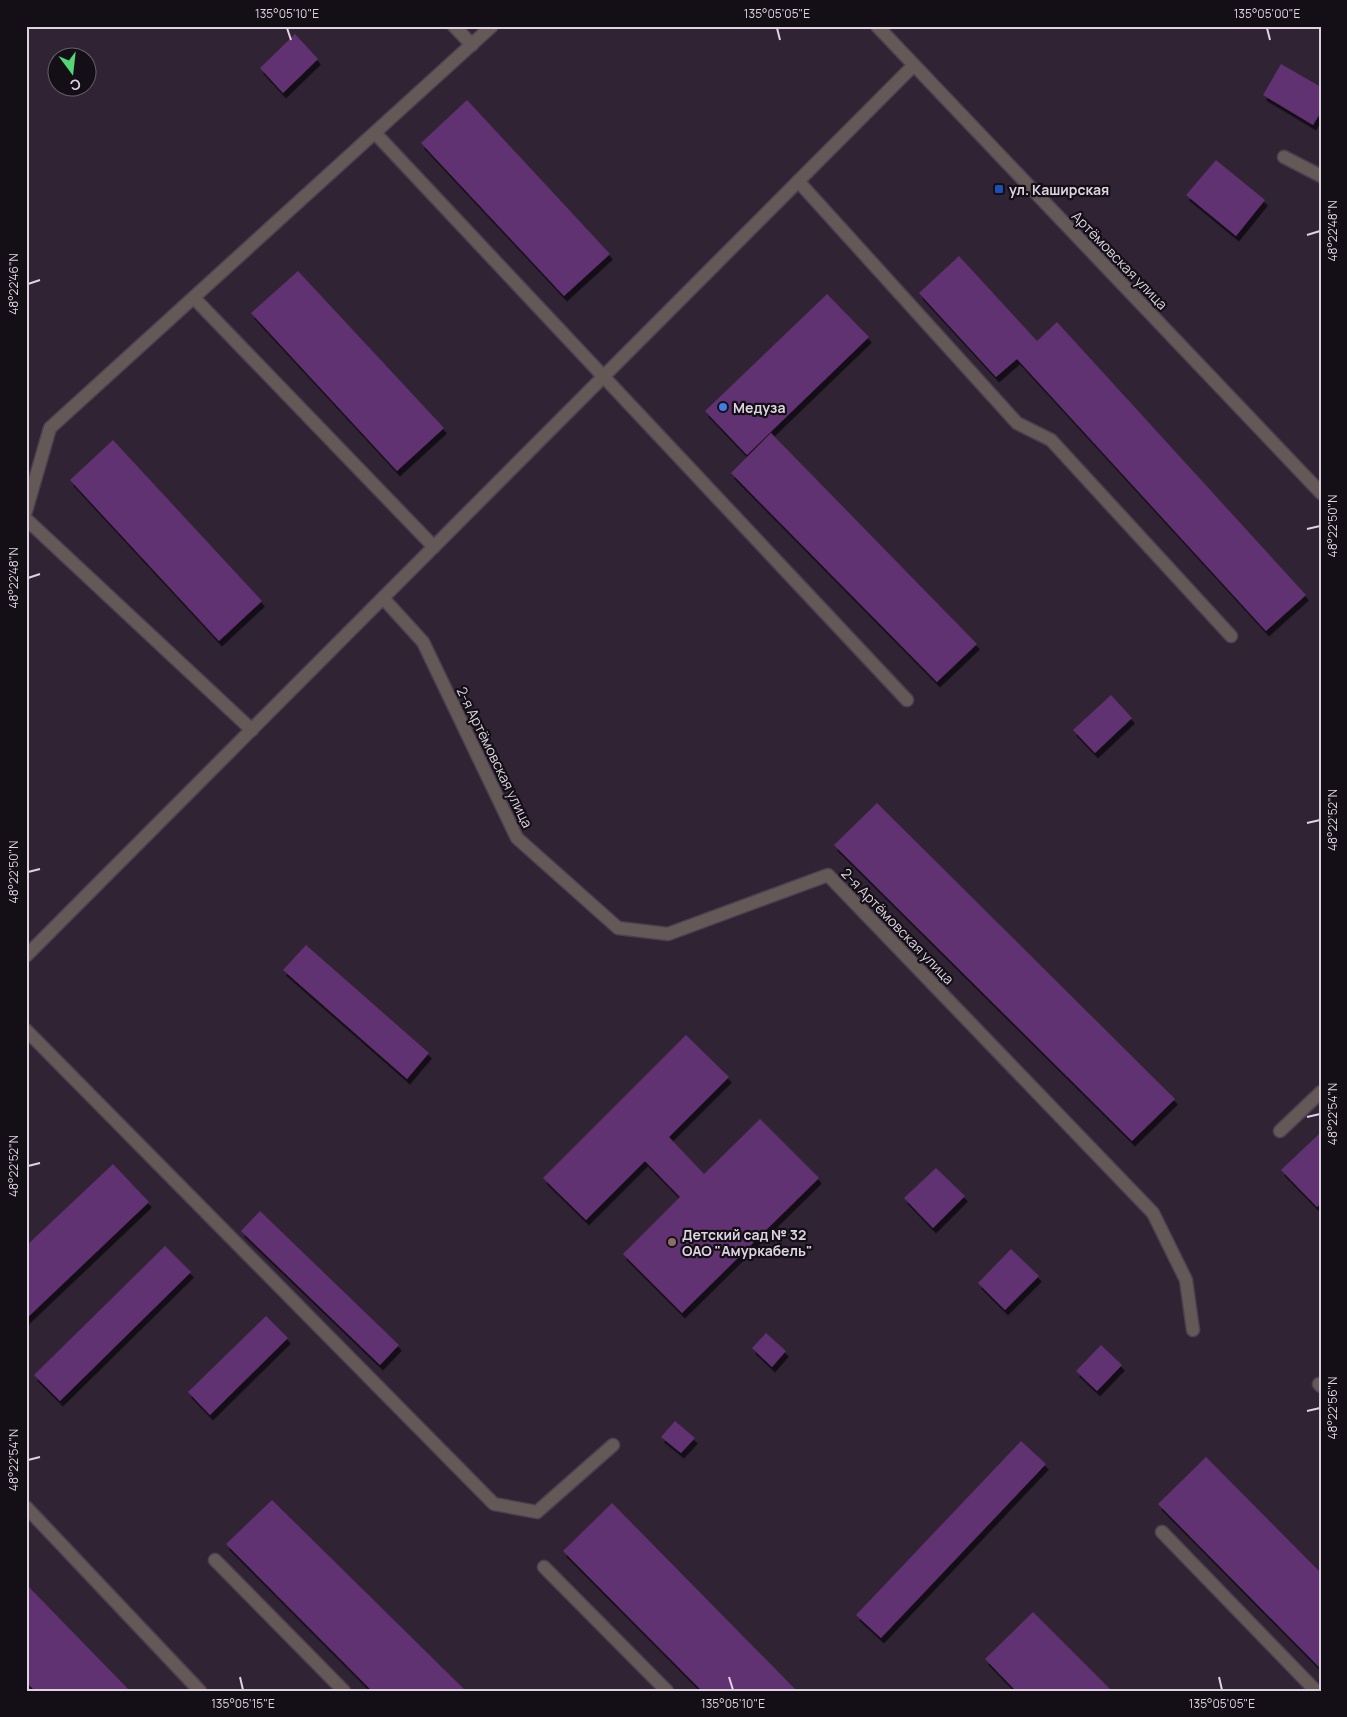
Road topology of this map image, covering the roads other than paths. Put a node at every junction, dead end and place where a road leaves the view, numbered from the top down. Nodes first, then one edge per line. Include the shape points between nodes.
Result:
1 (454, 26) edge
2 (492, 26) edge
3 (877, 26) edge
4 (472, 44) junction
5 (914, 65) junction
6 (374, 133) junction
7 (1284, 157) dead end
8 (1321, 176) edge
9 (798, 181) junction
10 (194, 298) junction
11 (603, 378) junction
12 (1321, 493) edge
13 (26, 511) edge
14 (26, 519) edge
15 (434, 547) junction
16 (383, 598) junction
17 (1231, 636) dead end
18 (907, 700) dead end
19 (252, 730) junction
20 (28, 952) edge
21 (26, 1030) edge
22 (1321, 1092) edge
23 (1280, 1131) dead end
24 (1193, 1330) dead end
25 (613, 1445) dead end
26 (26, 1507) edge
27 (1162, 1532) dead end
28 (215, 1560) dead end
29 (544, 1567) dead end
30 (200, 1691) edge
31 (344, 1691) edge
32 (667, 1691) edge
33 (1316, 1691) edge

1 - 4 street
2 - 4 street
3 - 5 street, Артёмовская улица
4 - 6 street
5 - 9 street
5 - 12 street, Артёмовская улица
6 - 10 street
6 - 11 street
7 - 8 street
9 - 11 street
9 - 17 street via 1017,423 1051,440
10 - 13 street via 50,428
10 - 15 street
11 - 15 street
11 - 18 street
14 - 19 street
15 - 16 street
16 - 19 street
16 - 24 street, 2-я Артёмовская улица via 423,642 517,838 618,928 668,934 828,875 1153,1213 1186,1280
19 - 20 street
21 - 25 street via 494,1504 537,1512
22 - 23 street
26 - 30 street
27 - 33 street
28 - 31 street
29 - 32 street

